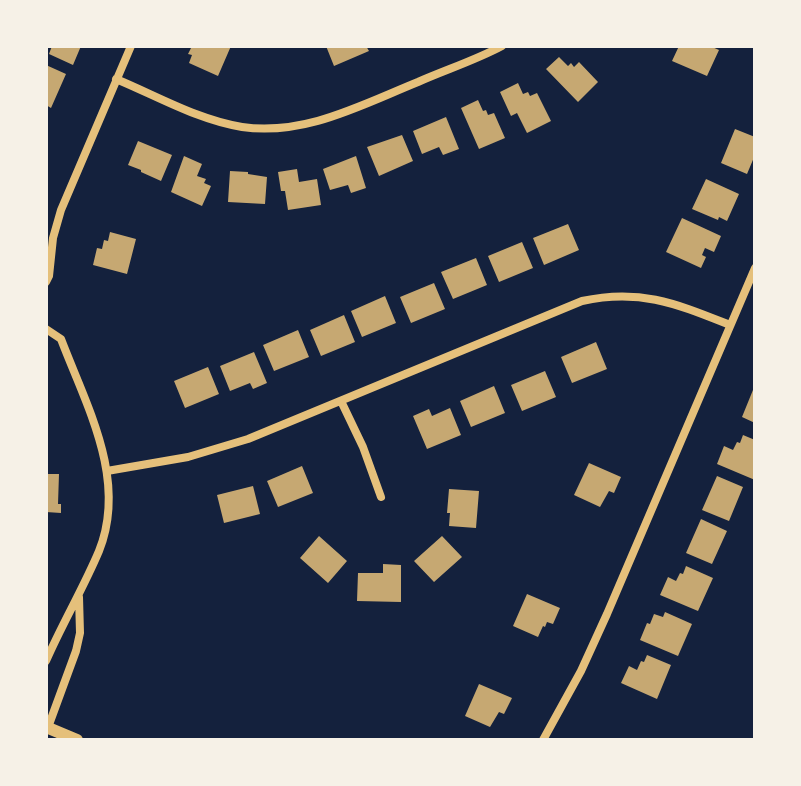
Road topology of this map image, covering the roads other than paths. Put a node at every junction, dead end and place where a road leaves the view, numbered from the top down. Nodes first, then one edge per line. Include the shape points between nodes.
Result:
1 (131, 46) edge
2 (502, 46) edge
3 (116, 79) junction
4 (755, 268) edge
5 (46, 282) edge
6 (730, 325) junction
7 (46, 329) edge
8 (341, 401) junction
9 (107, 471) junction
10 (381, 497) dead end
11 (79, 597) junction
12 (46, 661) edge
13 (47, 729) edge
14 (77, 740) edge
15 (543, 740) edge

1 - 3 street
2 - 3 street via 329,119 293,128 221,122
3 - 5 street via 61,210
4 - 6 street
6 - 8 street via 658,299 597,298
6 - 15 street via 607,614
7 - 9 street via 61,339
8 - 9 street via 228,446
8 - 10 street
9 - 11 street via 106,525
11 - 12 street
11 - 13 street via 78,642
13 - 14 main road

